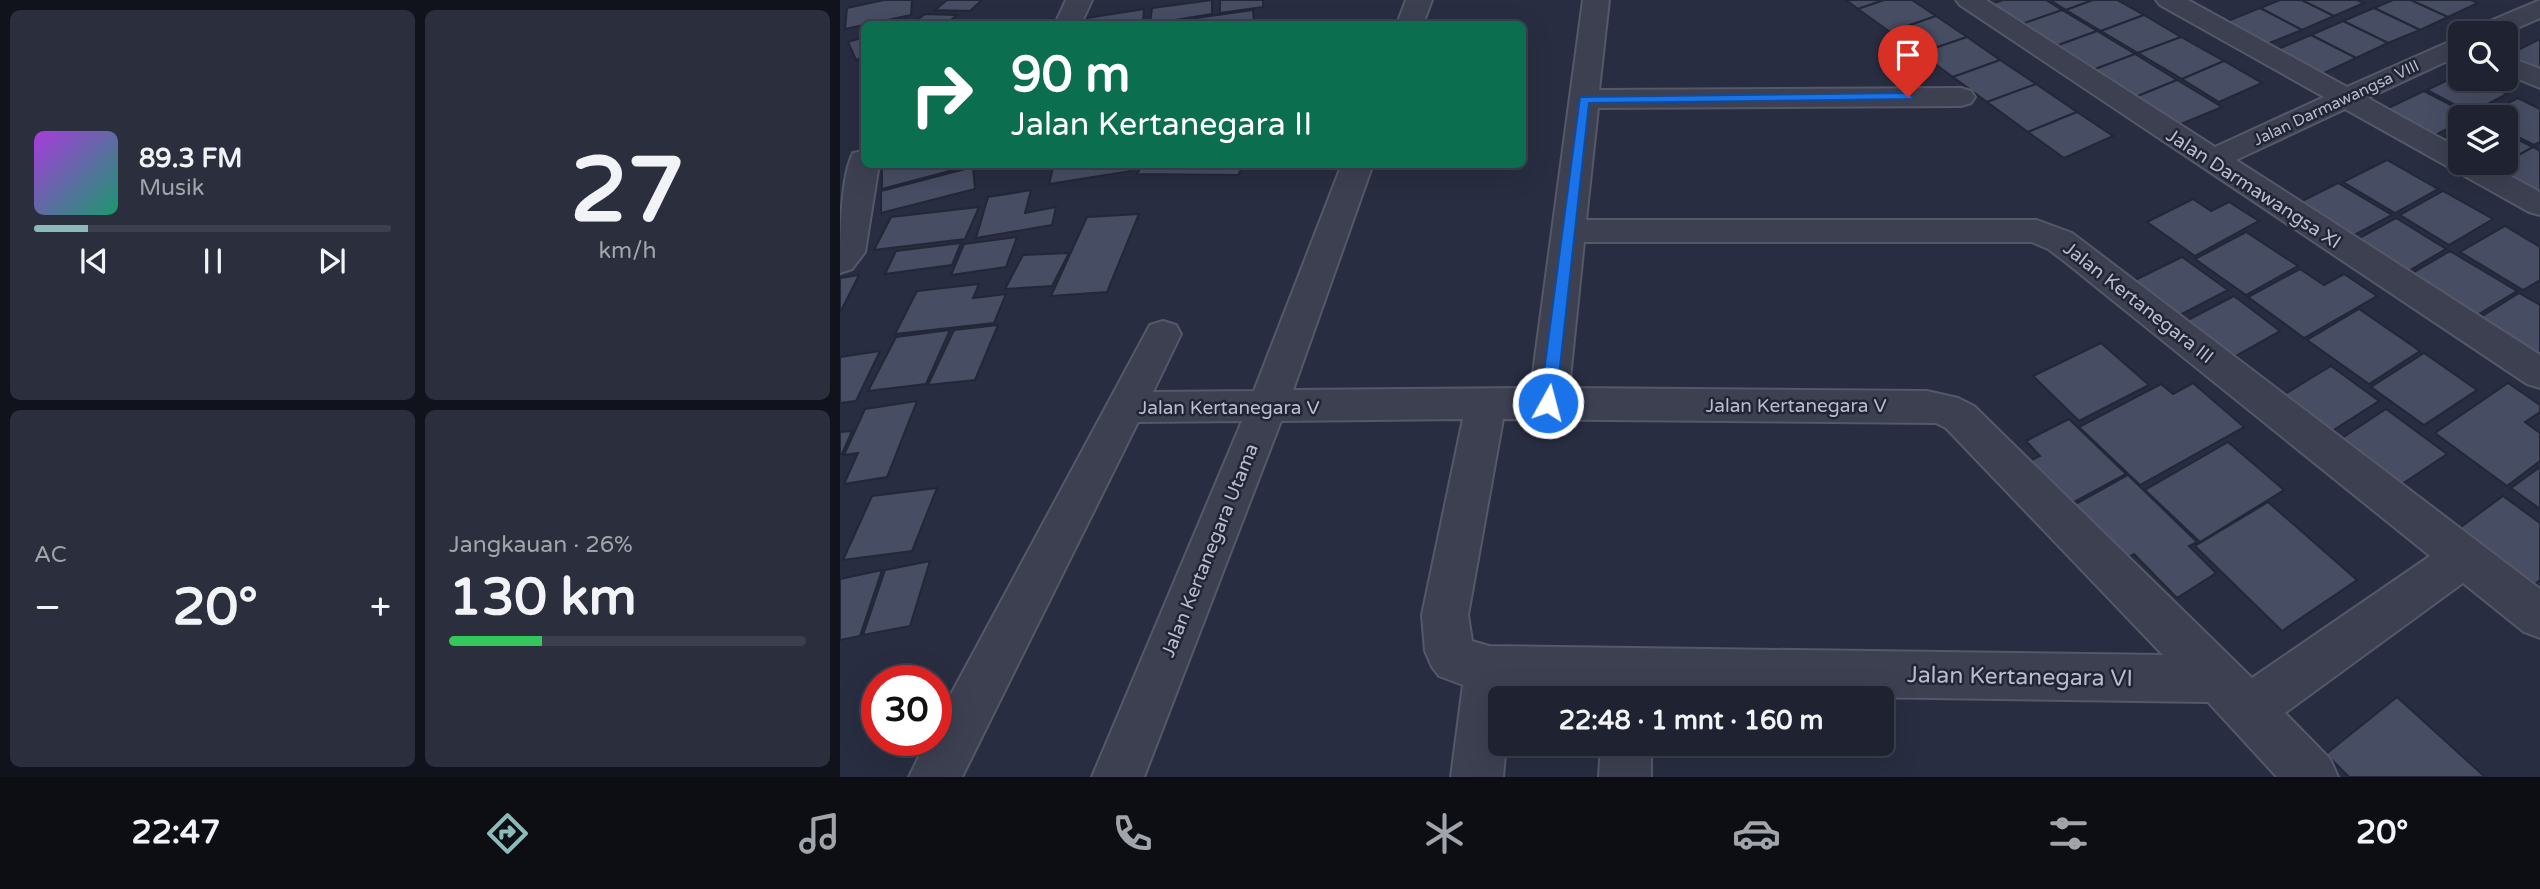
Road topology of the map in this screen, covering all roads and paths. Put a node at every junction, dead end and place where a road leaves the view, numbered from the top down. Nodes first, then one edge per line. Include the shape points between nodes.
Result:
1 (1079, 0) edge
2 (1419, 0) edge
3 (1596, 0) edge
4 (1969, 0) edge
5 (2185, 2) edge
6 (2540, 8) edge
7 (1069, 21) edge
8 (1411, 21) edge
9 (2511, 21) edge
10 (2448, 51) edge
11 (2518, 70) edge
12 (2540, 80) edge
13 (1961, 96) dead end
14 (2346, 98) junction
15 (1584, 99) junction
16 (2448, 154) edge
17 (2212, 160) junction
18 (861, 161) edge
19 (840, 167) edge
20 (863, 168) edge
21 (1356, 168) edge
22 (2486, 175) edge
23 (2540, 205) edge
24 (1568, 231) junction
25 (840, 261) edge
26 (1163, 334) dead end
27 (2540, 374) edge
28 (1548, 403) junction
29 (1486, 404) junction
30 (1126, 407) junction
31 (1267, 407) junction
32 (2465, 556) junction
33 (2540, 617) edge
34 (1489, 669) junction
35 (1629, 685) edge
36 (2233, 694) junction
37 (1626, 756) edge
38 (936, 777) edge
39 (1118, 777) edge
40 (1477, 777) edge
41 (1625, 777) edge
42 (2312, 777) edge

1 - 7 street
2 - 8 street
3 - 15 street
4 - 17 street, Jalan Darmawangsa XI
5 - 14 street
6 - 9 street
10 - 14 street, Jalan Darmawangsa VIII
11 - 12 street
13 - 15 street
14 - 16 street
14 - 17 street, Jalan Darmawangsa VIII
15 - 24 street
17 - 27 street, Jalan Darmawangsa XI
18 - 19 street
20 - 25 street via 848,252
21 - 31 street, Jalan Kertanegara Utama
22 - 23 street
24 - 28 street
24 - 32 street, Jalan Kertanegara III via 2048,234
26 - 30 street
28 - 29 street, Jalan Kertanegara V
28 - 36 street, Jalan Kertanegara V via 1944,409 1960,417
29 - 31 street, Jalan Kertanegara V
29 - 34 street, Jalan Kertanegara VI via 1445,615 1450,651 1456,660
30 - 31 street, Jalan Kertanegara V
30 - 38 street
31 - 39 street, Jalan Kertanegara Utama
32 - 33 street, Jalan Kertanegara III
32 - 36 street
34 - 35 street, Jalan Kertanegara VI
34 - 40 street
35 - 36 street, Jalan Kertanegara VI
36 - 42 street, Jalan Kertanegara V
37 - 41 street

